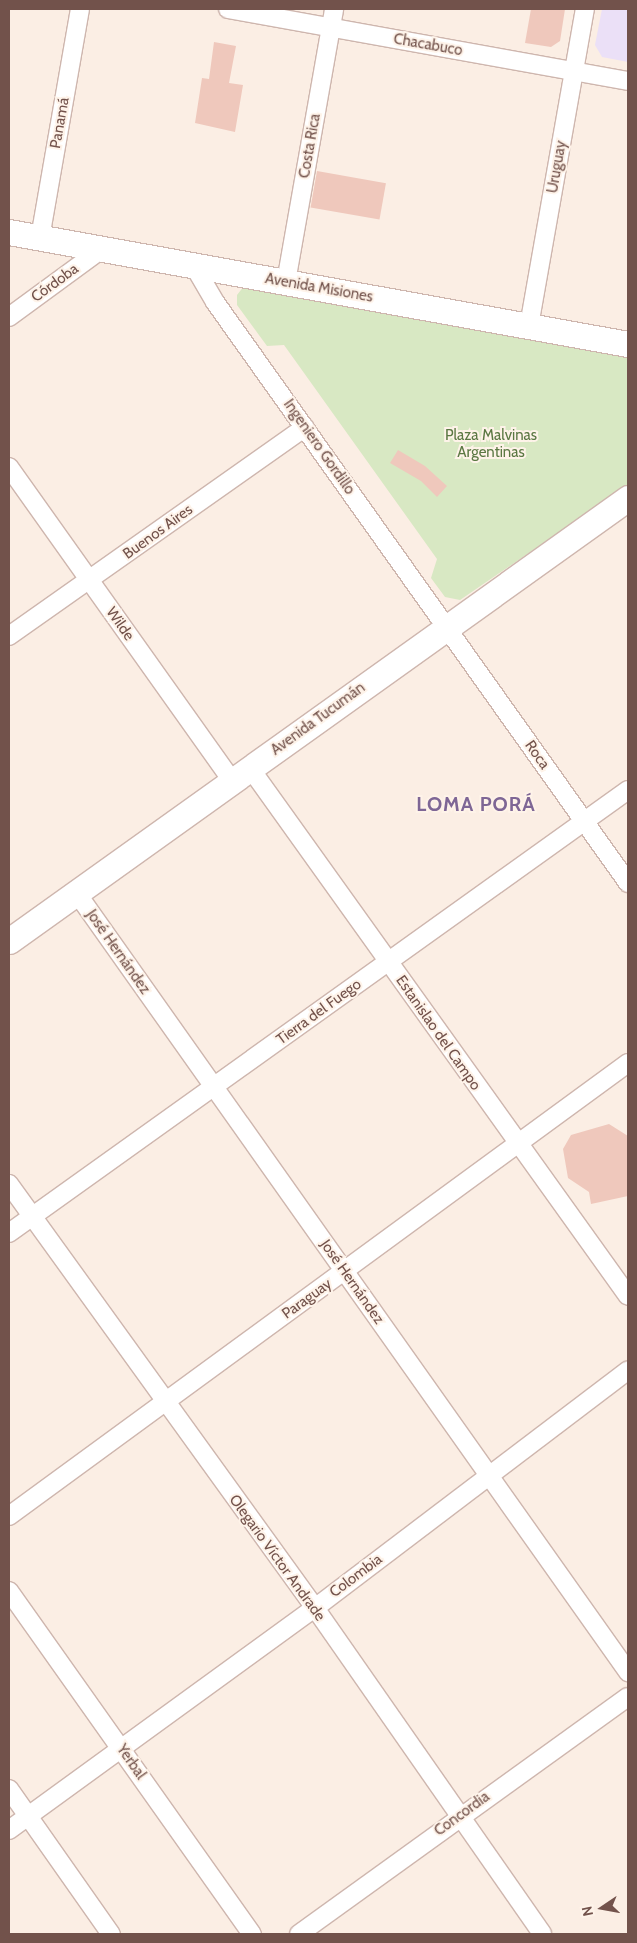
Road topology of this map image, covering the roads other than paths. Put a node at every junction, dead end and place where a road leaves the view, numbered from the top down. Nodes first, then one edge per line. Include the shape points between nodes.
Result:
1 (80, 9) edge
2 (228, 9) edge
3 (334, 9) edge
4 (585, 9) edge
5 (331, 27) junction
6 (574, 71) junction
7 (628, 81) edge
8 (9, 232) edge
9 (40, 238) junction
10 (102, 249) junction
11 (194, 266) junction
12 (286, 282) junction
13 (9, 317) edge
14 (529, 326) junction
15 (628, 344) edge
16 (305, 427) junction
17 (9, 467) edge
18 (628, 498) edge
19 (90, 581) junction
20 (447, 627) junction
21 (9, 636) edge
22 (241, 775) junction
23 (628, 790) edge
24 (585, 822) junction
25 (628, 883) edge
26 (76, 892) junction
27 (11, 933) edge
28 (388, 962) junction
29 (628, 1063) edge
30 (214, 1087) junction
31 (517, 1145) junction
32 (9, 1184) edge
33 (32, 1217) junction
34 (9, 1233) edge
35 (345, 1272) junction
36 (628, 1296) edge
37 (628, 1370) edge
38 (165, 1404) junction
39 (488, 1476) junction
40 (9, 1516) edge
41 (9, 1591) edge
42 (315, 1608) junction
43 (628, 1672) edge
44 (628, 1696) edge
45 (122, 1749) junction
46 (9, 1789) edge
47 (29, 1816) junction
48 (458, 1817) junction
49 (9, 1830) edge
50 (111, 1934) edge
51 (252, 1934) edge
52 (299, 1934) edge
53 (542, 1934) edge

1 - 9 street, Panamá
2 - 5 street, Chacabuco
3 - 5 street, Costa Rica
4 - 6 street, Uruguay
5 - 6 street, Chacabuco
5 - 12 street, Costa Rica
6 - 7 street, Chacabuco
6 - 14 street, Uruguay
8 - 9 main road, Avenida Misiones
9 - 10 main road, Avenida Misiones
10 - 11 main road, Avenida Misiones
10 - 13 street, Córdoba
11 - 12 main road, Avenida Misiones
11 - 16 street, Ingeniero Gordillo via 215,302
12 - 14 main road, Avenida Misiones
14 - 15 main road, Avenida Misiones
16 - 19 street, Buenos Aires
16 - 20 street, Ingeniero Gordillo
17 - 19 street, Wilde
18 - 20 main road, Avenida Tucumán
19 - 21 street, Buenos Aires
19 - 22 street, Wilde
20 - 22 main road, Avenida Tucumán
20 - 24 street, Roca
22 - 26 main road, Avenida Tucumán
22 - 28 street, Estanislao del Campo
23 - 24 street, Tierra del Fuego
24 - 25 street, Roca
24 - 28 street, Tierra del Fuego
26 - 27 main road, Avenida Tucumán
26 - 30 street, José Hernández
28 - 30 street, Tierra del Fuego
28 - 31 street, Estanislao del Campo
29 - 31 street, Paraguay
30 - 33 street, Tierra del Fuego
30 - 35 street, José Hernández
31 - 35 street, Paraguay
31 - 36 street, Estanislao del Campo
32 - 33 street, Olegario Víctor Andrade
33 - 34 street, Tierra del Fuego
33 - 38 street, Olegario Víctor Andrade
35 - 38 street, Paraguay
35 - 39 street, José Hernández
37 - 39 street, Colombia
38 - 40 street, Paraguay
38 - 42 street, Olegario Víctor Andrade
39 - 42 street, Colombia
39 - 43 street, José Hernández
41 - 45 street, Yerbal
42 - 45 street, Colombia
42 - 48 street, Olegario Víctor Andrade
44 - 48 street, Concordia
45 - 47 street, Colombia
45 - 51 street, Yerbal
46 - 47 street
47 - 49 street, Colombia
47 - 50 street
48 - 52 street, Concordia
48 - 53 street, Olegario Víctor Andrade

